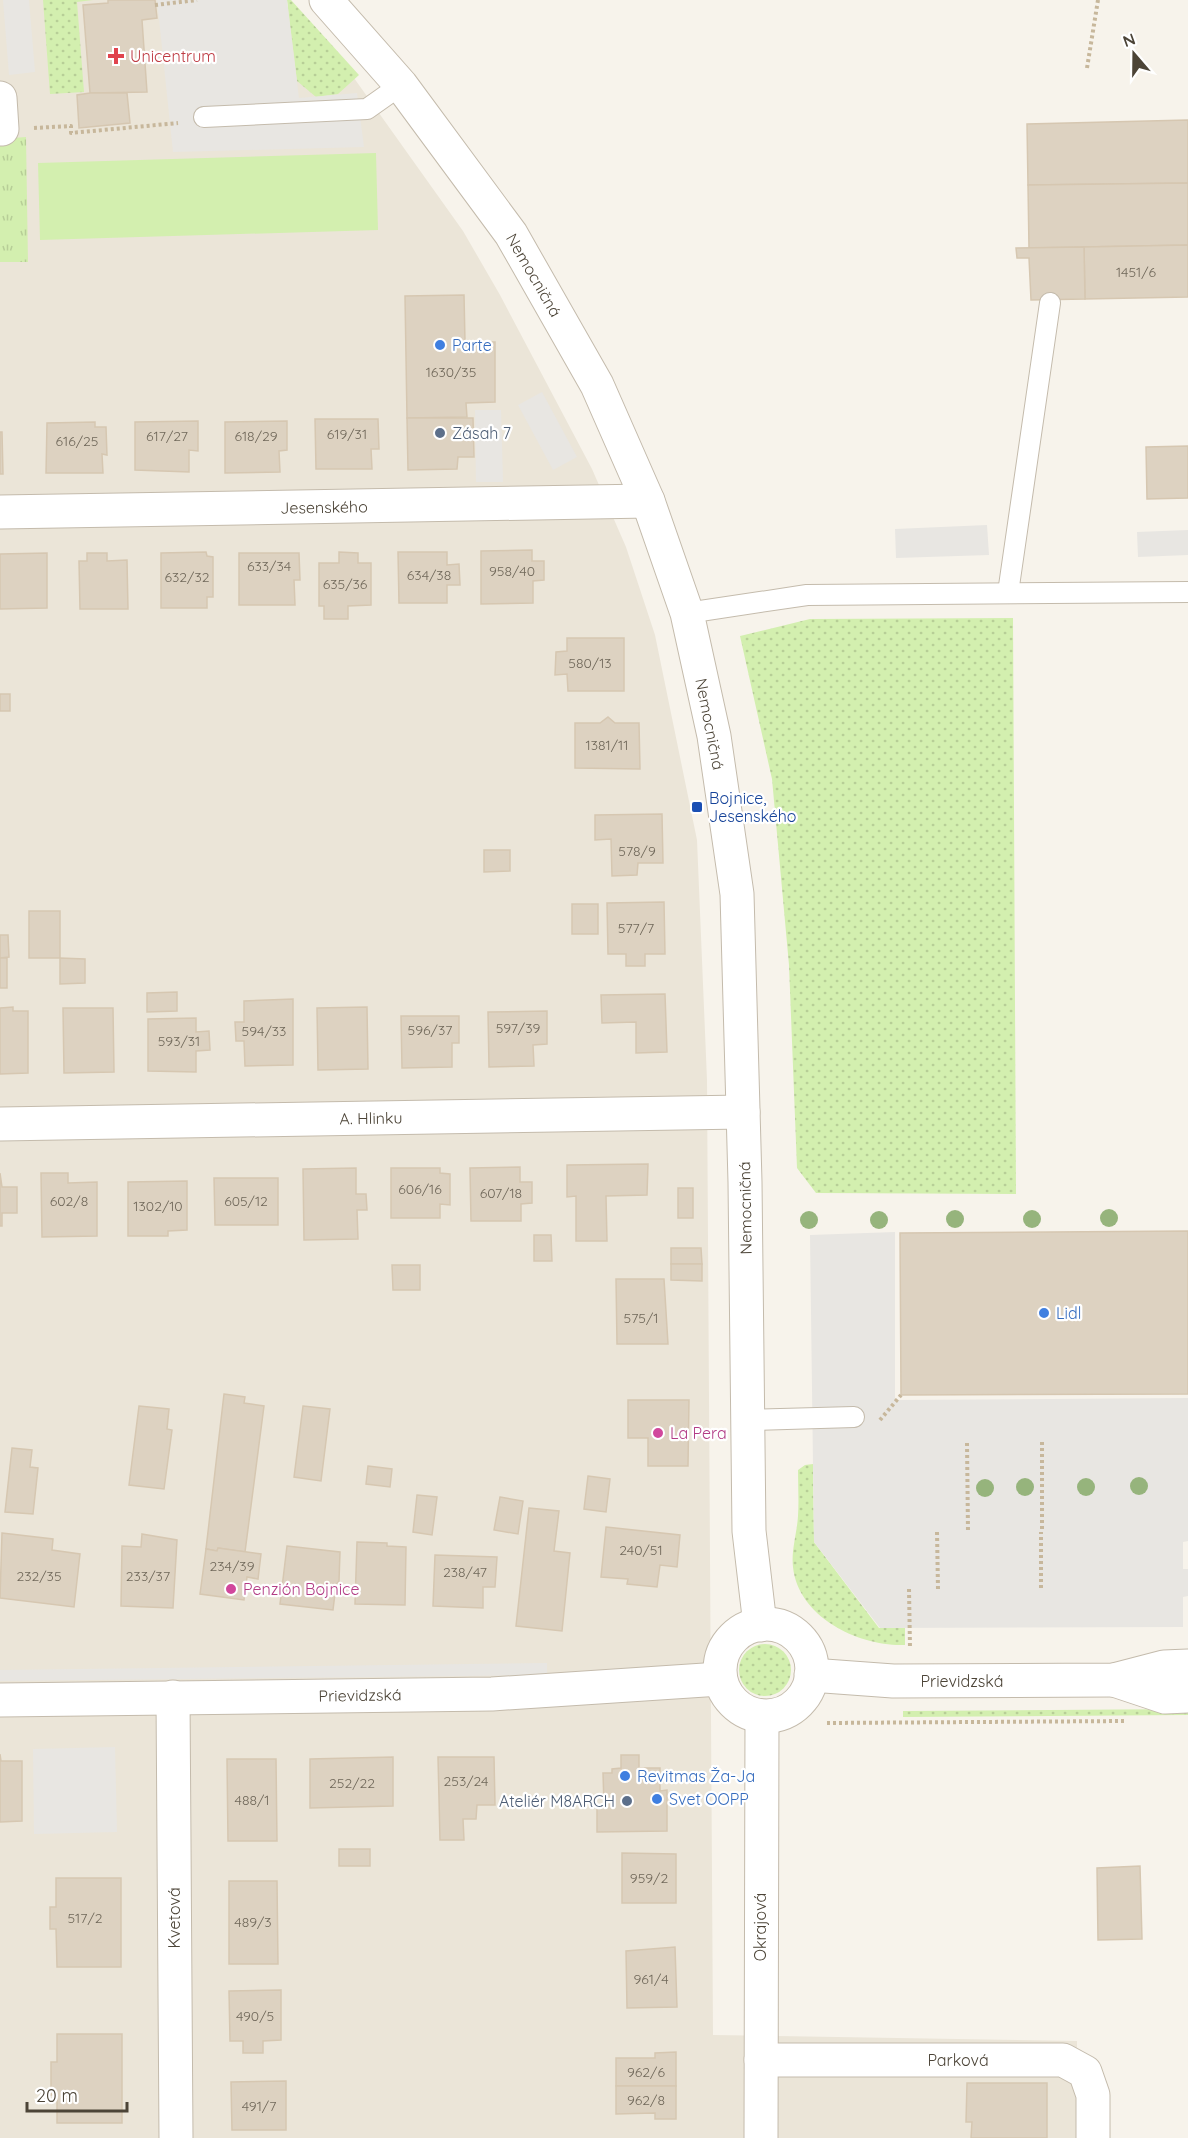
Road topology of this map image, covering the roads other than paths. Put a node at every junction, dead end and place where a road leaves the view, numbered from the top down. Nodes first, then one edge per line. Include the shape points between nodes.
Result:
1 (326, 0) edge
2 (401, 85) junction
3 (204, 117) road end
4 (1050, 303) dead end
5 (648, 501) junction
6 (0, 512) edge
7 (1188, 592) edge
8 (1008, 593) junction
9 (687, 613) junction
10 (743, 1112) junction
11 (0, 1124) edge
12 (854, 1417) dead end
13 (748, 1419) junction
14 (760, 1625) junction
15 (1188, 1666) edge
16 (811, 1675) junction
17 (720, 1678) junction
18 (1114, 1680) junction
19 (1188, 1696) edge
20 (173, 1697) junction
21 (0, 1700) edge
22 (762, 1716) junction
23 (760, 2060) junction
24 (176, 2138) edge
25 (760, 2138) edge
26 (1093, 2138) edge

1 - 2 street, Nemocničná
2 - 3 lane via 367,109
2 - 5 street, Nemocničná via 511,234 597,385
4 - 8 lane
5 - 6 street, Jesenského
5 - 9 street, Nemocničná
7 - 8 lane
8 - 9 lane via 807,596
9 - 10 street, Nemocničná via 714,736 737,894
10 - 11 street, A. Hlinku
10 - 13 street, Nemocničná
12 - 13 lane
13 - 14 street, Nemocničná via 749,1531
14 - 16 street via 782,1628 796,1636 809,1654
14 - 17 street via 741,1631 731,1640 722,1657
15 - 18 street, Prievidzská via 1164,1666
16 - 18 street, Prievidzská via 893,1681
16 - 22 street via 808,1689 797,1704 780,1714
17 - 20 street, Prievidzská via 492,1694
17 - 22 street via 726,1695 738,1707
18 - 19 street, Prievidzská via 1165,1697
20 - 21 street, Prievidzská
20 - 24 street, Kvetová
22 - 23 street, Okrajová
23 - 25 street, Okrajová
23 - 26 street, Parková via 1063,2060 1085,2072 1092,2095

